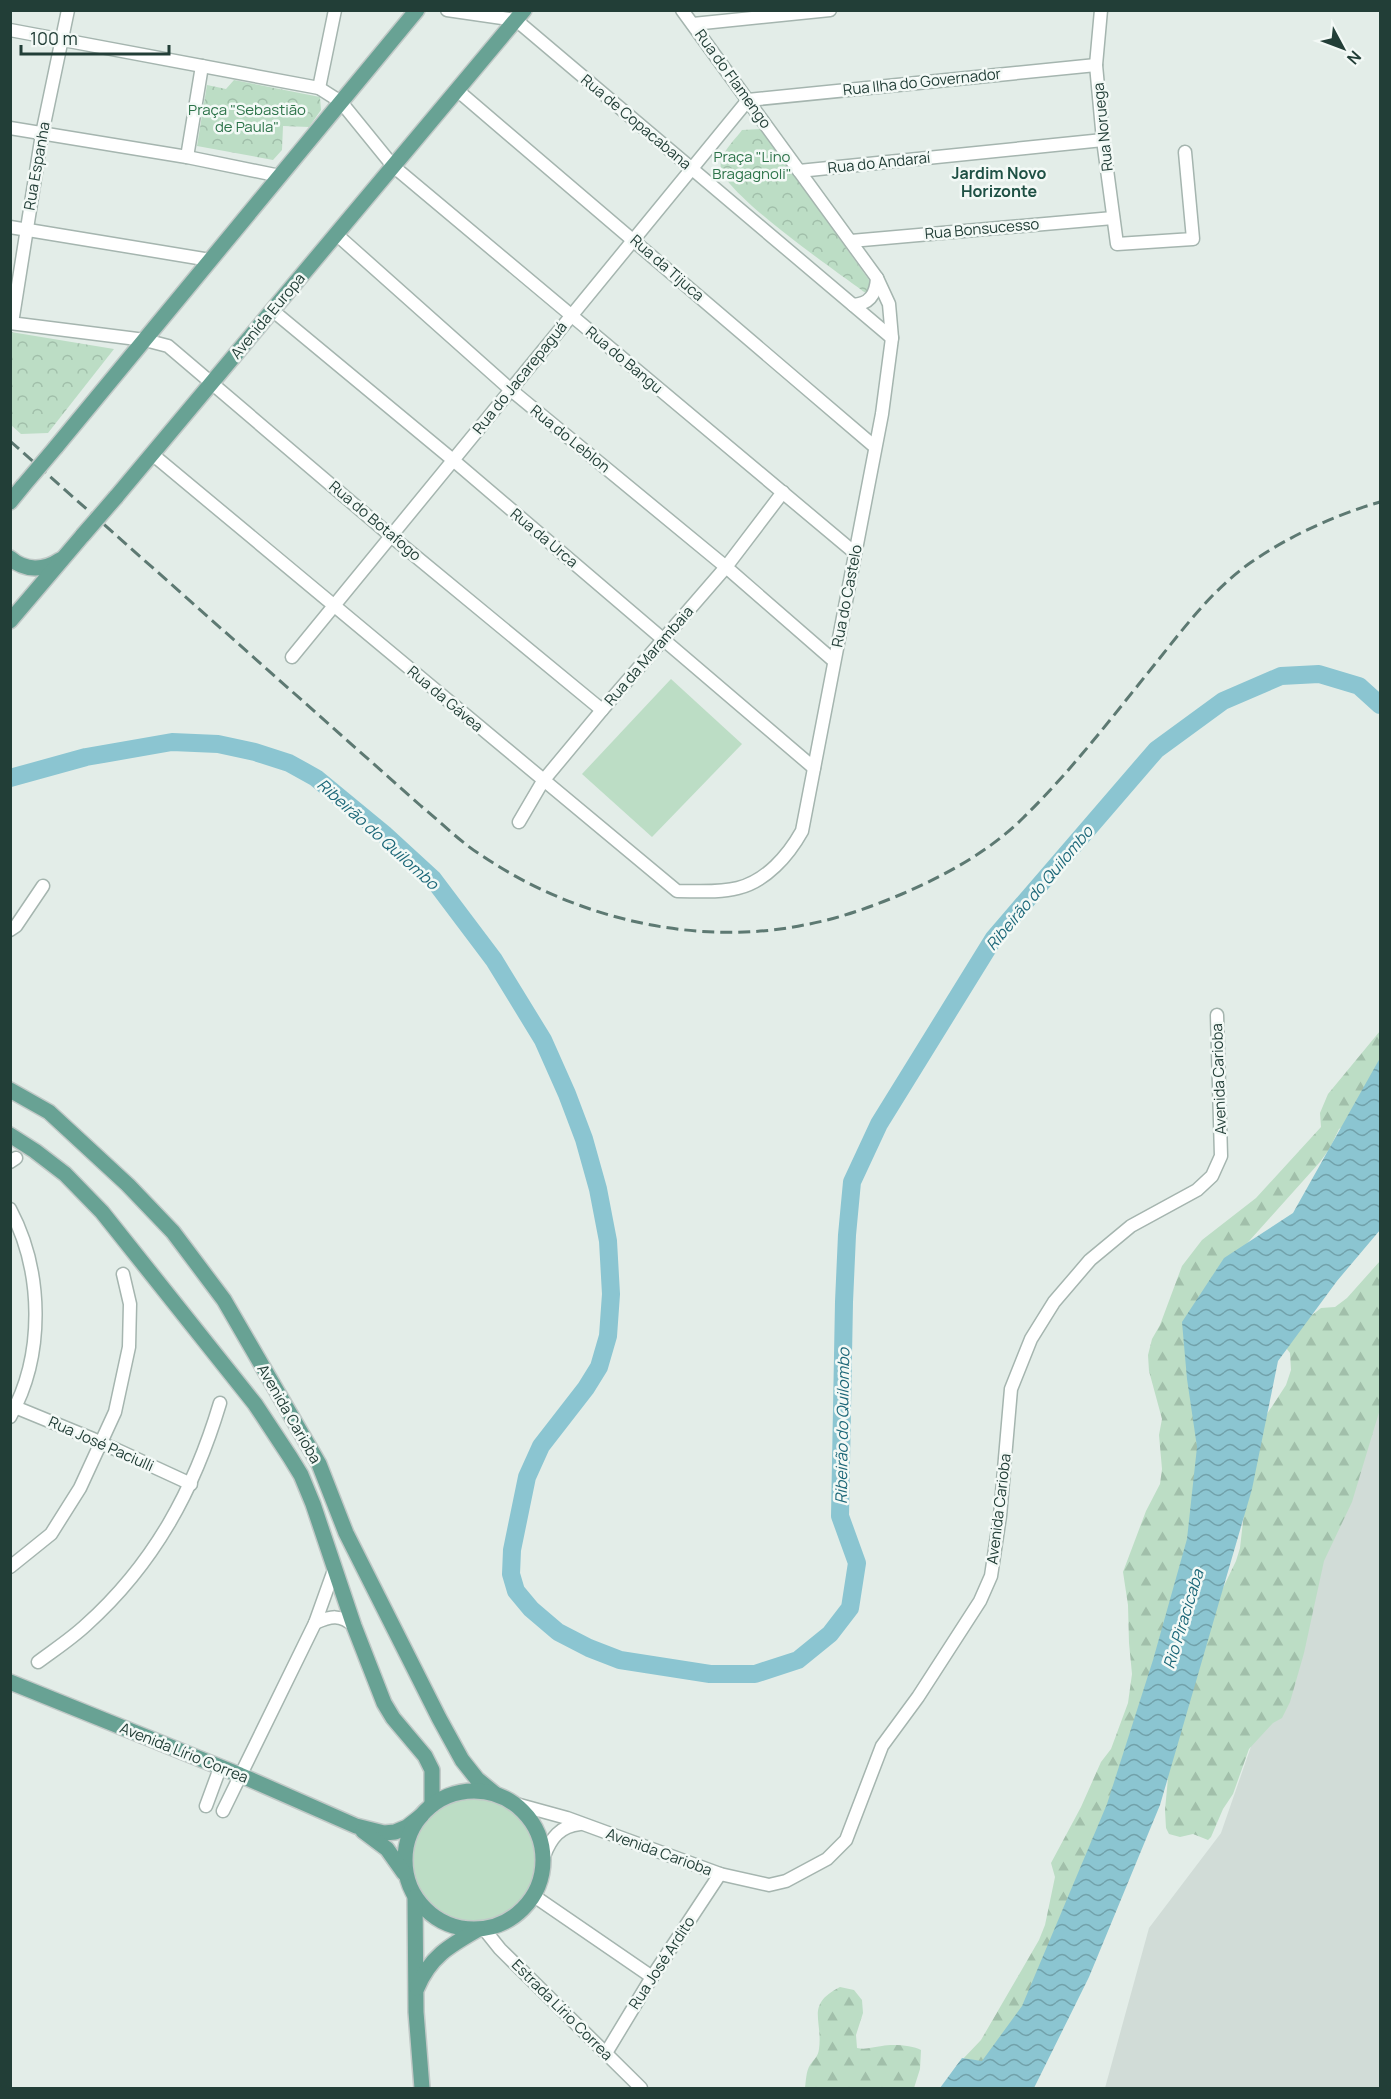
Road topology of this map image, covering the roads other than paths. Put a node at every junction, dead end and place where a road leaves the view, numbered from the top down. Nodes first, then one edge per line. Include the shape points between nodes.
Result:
1 (68, 10) edge
2 (335, 10) edge
3 (417, 10) edge
4 (447, 10) edge
5 (682, 10) edge
6 (830, 10) edge
7 (1101, 10) edge
8 (520, 15) edge
9 (693, 24) junction
10 (10, 30) edge
11 (62, 40) junction
12 (1096, 65) junction
13 (202, 66) junction
14 (320, 88) junction
15 (458, 90) junction
16 (748, 100) junction
17 (341, 102) junction
18 (10, 128) edge
19 (42, 134) junction
20 (1103, 140) junction
21 (1185, 152) dead end
22 (187, 157) junction
23 (393, 166) junction
24 (692, 169) junction
25 (799, 171) junction
26 (280, 176) junction
27 (1113, 218) junction
28 (10, 227) edge
29 (26, 230) junction
30 (336, 234) junction
31 (633, 240) junction
32 (851, 241) junction
33 (210, 260) junction
34 (877, 278) junction
35 (886, 294) joint
36 (853, 305) junction
37 (273, 310) junction
38 (571, 316) junction
39 (11, 323) edge
40 (892, 338) junction
41 (145, 340) junction
42 (212, 382) junction
43 (510, 390) junction
44 (875, 447) junction
45 (152, 454) junction
46 (453, 460) junction
47 (783, 492) junction
48 (11, 502) edge
49 (391, 536) junction
50 (855, 553) junction
51 (64, 557) junction
52 (10, 558) edge
53 (726, 567) junction
54 (334, 606) junction
55 (10, 621) edge
56 (664, 640) junction
57 (292, 657) dead end
58 (834, 661) junction
59 (602, 710) junction
60 (814, 768) junction
61 (543, 781) junction
62 (519, 822) dead end
63 (757, 880) joint
64 (43, 886) dead end
65 (10, 930) edge
66 (1217, 1014) dead end
67 (10, 1090) edge
68 (10, 1135) edge
69 (10, 1209) edge
70 (123, 1274) dead end
71 (220, 1403) dead end
72 (12, 1409) edge
73 (100, 1443) junction
74 (191, 1484) junction
75 (10, 1568) edge
76 (334, 1570) junction
77 (315, 1623) junction
78 (354, 1626) junction
79 (38, 1662) dead end
80 (10, 1682) edge
81 (220, 1768) junction
82 (240, 1775) junction
83 (494, 1793) junction
84 (432, 1804) junction
85 (516, 1804) junction
86 (206, 1806) dead end
87 (223, 1811) dead end
88 (421, 1816) junction
89 (581, 1823) junction
90 (356, 1826) junction
91 (544, 1856) junction
92 (720, 1874) junction
93 (406, 1877) junction
94 (415, 1896) junction
95 (534, 1896) junction
96 (481, 1930) junction
97 (652, 1977) junction
98 (416, 1991) junction
99 (606, 2053) junction
100 (422, 2088) edge
101 (642, 2088) edge

1 - 11 street, Rua Espanha
2 - 14 street
3 - 17 main road
4 - 8 street
5 - 9 street, Rua do Flamengo
6 - 9 street
7 - 12 street, Rua Noruega
8 - 15 main road, Avenida Europa
8 - 24 street, Rua de Copacabana
9 - 16 street, Rua do Flamengo
10 - 11 street
11 - 13 street
11 - 19 street, Rua Espanha
12 - 16 street, Rua Ilha do Governador
12 - 20 street, Rua Noruega
13 - 14 street
13 - 22 street
14 - 17 street, Rua do Bangu
15 - 23 main road, Avenida Europa
15 - 31 street, Rua da Tijuca
16 - 24 street, Rua do Jacarepaguá
16 - 25 street, Rua do Flamengo
17 - 23 street, Rua do Bangu
17 - 26 main road
18 - 19 street
19 - 22 street
19 - 29 street, Rua Espanha
20 - 25 street, Rua do Andaraí
20 - 27 street, Rua Noruega
21 - 27 street, Rua Noruega via 1193,239 1117,244
22 - 26 street
23 - 30 main road, Avenida Europa
23 - 38 street, Rua do Bangu
24 - 31 street, Rua do Jacarepaguá
24 - 36 street, Rua de Copacabana
25 - 32 street, Rua do Flamengo
26 - 33 main road
27 - 32 street, Rua Bonsucesso
28 - 29 street
29 - 33 street
29 - 39 street, Rua Espanha
30 - 37 main road, Avenida Europa
30 - 43 street, Rua do Leblon
31 - 38 street, Rua do Jacarepaguá
31 - 44 street, Rua da Tijuca
32 - 34 street, Rua do Flamengo
33 - 41 main road
34 - 35 street, Rua do Flamengo
34 - 36 street via 869,299
35 - 40 street, Rua do Castelo
36 - 40 street, Rua de Copacabana
37 - 42 main road, Avenida Europa
37 - 46 street, Rua da Urca
38 - 43 street, Rua do Jacarepaguá
38 - 47 street, Rua do Bangu
39 - 41 street, Rua do Botafogo
40 - 44 street, Rua do Castelo
41 - 42 street, Rua do Botafogo via 168,346
41 - 48 main road, bridge
42 - 45 main road, Avenida Europa
42 - 49 street, Rua do Botafogo
43 - 46 street, Rua do Jacarepaguá
43 - 53 street, Rua do Leblon
44 - 50 street, Rua do Castelo
45 - 51 main road, Avenida Europa, bridge
45 - 54 street, Rua da Gávea
46 - 49 street, Rua do Jacarepaguá
46 - 56 street, Rua da Urca
47 - 50 street, Rua do Bangu
47 - 53 street, Rua da Marambaia
49 - 54 street, Rua do Jacarepaguá
49 - 59 street, Rua do Botafogo
50 - 58 street, Rua do Castelo
51 - 52 main road via 49,566 30,568
51 - 55 main road, Avenida Europa
53 - 56 street, Rua da Marambaia
53 - 58 street, Rua do Leblon
54 - 57 street, Rua do Jacarepaguá
54 - 61 street, Rua da Gávea
56 - 59 street, Rua da Marambaia
56 - 60 street, Rua da Urca
58 - 60 street, Rua do Castelo
59 - 61 street, Rua da Marambaia
60 - 63 street, Rua do Castelo via 802,831 790,852
61 - 62 street, Rua da Marambaia
61 - 63 street, Rua da Gávea via 677,891 737,888
64 - 65 street
66 - 92 street, Avenida Carioba via 1221,1156 1212,1176 1197,1190 1131,1226 1090,1260 1054,1302 1031,1340 1011,1389 991,1576 980,1601 882,1746 846,1840 827,1859 786,1881 769,1885
67 - 83 main road, Avenida Carioba via 49,1112 128,1185 173,1232 224,1300 319,1464 351,1542 462,1760
68 - 76 main road, Avenida Carioba via 51,1162 90,1198 255,1404 301,1475
69 - 72 street via 27,1249 35,1329 29,1369
70 - 73 street via 130,1304 129,1347 115,1412
71 - 74 street
72 - 73 street, Rua José Paciulli
73 - 74 street, Rua José Paciulli
73 - 75 street via 80,1488 51,1534
74 - 79 street via 162,1536 127,1584 85,1626
76 - 77 street
76 - 78 main road, Avenida Carioba
77 - 78 street via 337,1616
77 - 82 street
78 - 84 main road, Avenida Carioba via 384,1703 432,1770
80 - 81 main road, Avenida Lírio Correa
81 - 82 main road, Avenida Lírio Correa
81 - 86 street
82 - 87 street
82 - 90 main road, Avenida Lírio Correa
83 - 84 main road via 472,1790 451,1794
83 - 85 main road
84 - 88 main road
85 - 89 street, Avenida Carioba
85 - 91 main road via 540,1836
88 - 90 main road, Avenida Lírio Correa via 395,1832
88 - 93 main road via 410,1834 405,1855
89 - 91 street via 562,1828
89 - 92 street, Avenida Carioba
90 - 93 main road, Avenida Lírio Correa via 387,1849
91 - 95 main road via 542,1877
92 - 97 street, Rua José Ardito
93 - 94 main road
94 - 96 main road via 441,1922
94 - 98 main road
95 - 96 main road via 513,1918
95 - 97 street
96 - 98 main road via 437,1955
96 - 99 street, Estrada Lírio Correa
97 - 99 street, Rua José Ardito
98 - 100 main road
99 - 101 street, Estrada Lírio Correa

